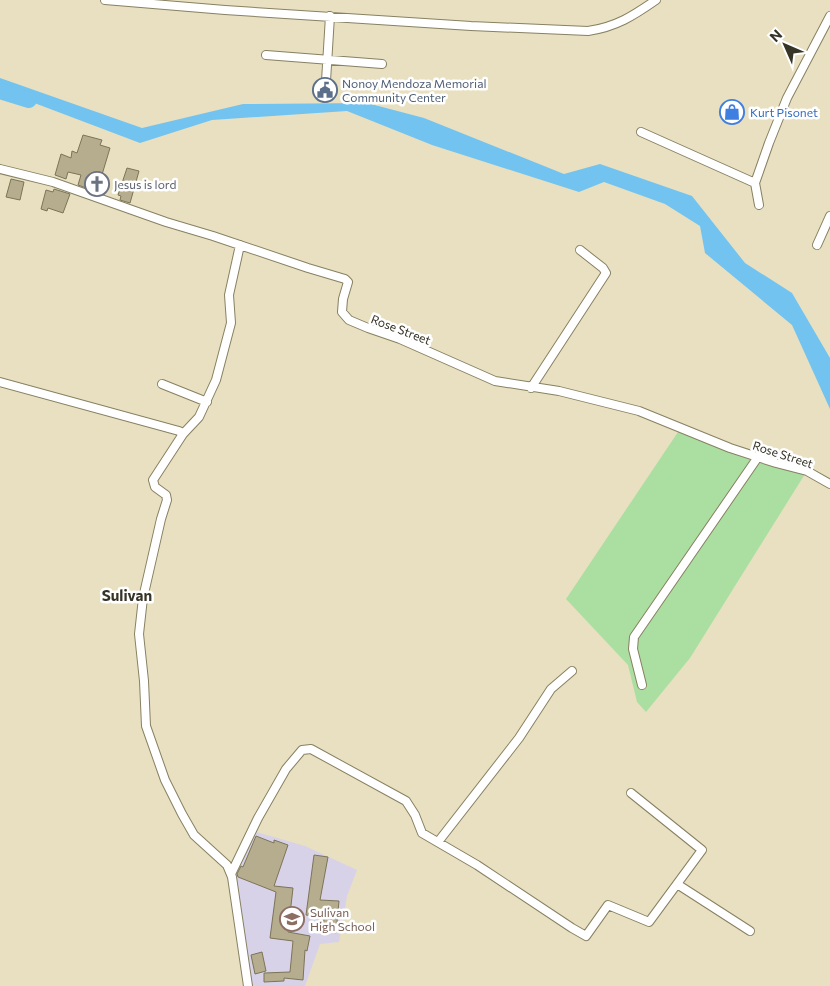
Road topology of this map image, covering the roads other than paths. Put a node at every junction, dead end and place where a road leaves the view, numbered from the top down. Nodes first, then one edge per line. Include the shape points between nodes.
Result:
1 (105, 0) edge
2 (656, 0) edge
3 (330, 16) junction
4 (830, 16) edge
5 (266, 55) dead end
6 (327, 60) junction
7 (382, 64) dead end
8 (326, 81) dead end
9 (641, 132) dead end
10 (0, 169) edge
11 (755, 183) junction
12 (759, 205) dead end
13 (830, 216) edge
14 (240, 245) junction
15 (817, 246) dead end
16 (580, 250) dead end
17 (0, 382) edge
18 (162, 384) dead end
19 (532, 388) junction
20 (207, 402) junction
21 (183, 434) junction
22 (758, 457) junction
23 (830, 484) edge
24 (572, 671) dead end
25 (642, 685) dead end
26 (631, 793) dead end
27 (438, 842) junction
28 (231, 874) junction
29 (676, 884) junction
30 (750, 931) dead end
31 (248, 986) edge

1 - 3 street
2 - 3 street via 630,18 588,31
3 - 6 street
4 - 11 street via 787,98
5 - 6 street
6 - 7 street
6 - 8 street
9 - 11 street
10 - 14 street, Rose Street via 53,182
11 - 12 street
13 - 15 street
14 - 19 street, Rose Street via 345,279 348,282 342,312 350,320 495,381
14 - 20 street via 229,295 231,323
16 - 19 street via 606,274
17 - 21 street
18 - 20 street
19 - 22 street, Rose Street via 559,391 639,411
20 - 21 street via 199,417
21 - 28 street via 153,480 155,488 166,495 167,500 143,598 139,634 146,726 165,780 194,835 227,865
22 - 23 street, Rose Street via 807,471
22 - 25 street via 634,637 633,649
24 - 27 street via 551,689 519,738
26 - 29 street via 702,850
27 - 28 street via 422,833 406,801 316,751 306,749 286,769
27 - 29 street via 586,936 608,905 649,922
28 - 31 street
29 - 30 street

